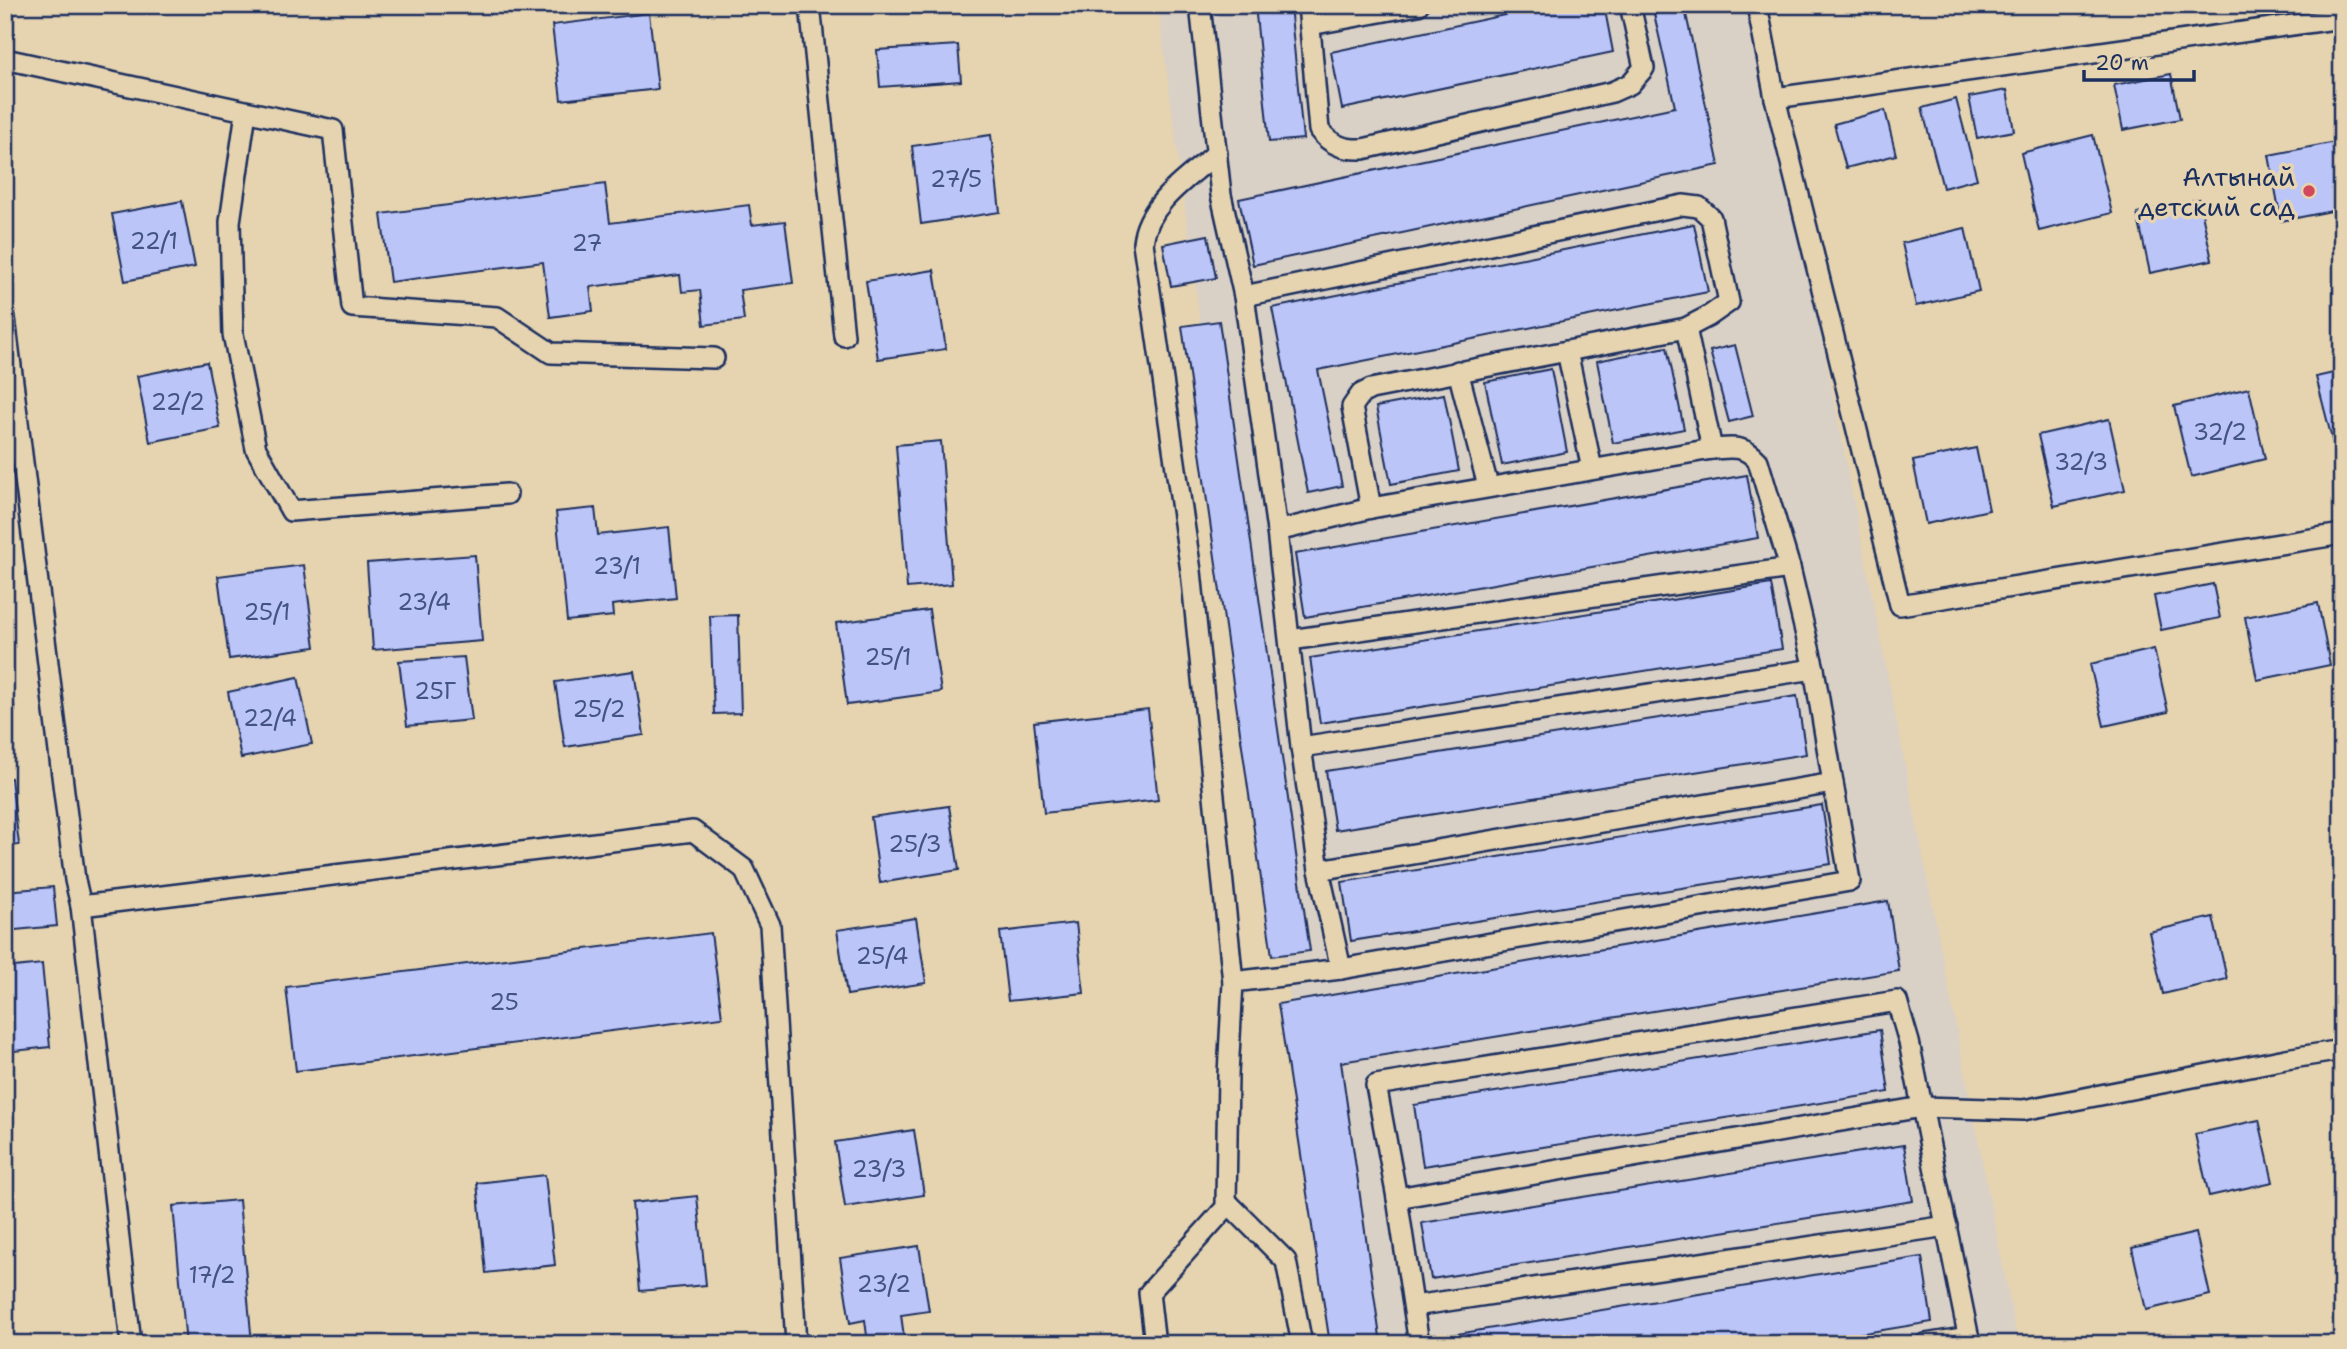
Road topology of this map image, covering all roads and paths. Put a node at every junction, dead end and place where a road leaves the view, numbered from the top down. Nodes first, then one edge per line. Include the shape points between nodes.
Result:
1 (810, 5) edge
2 (1200, 5) edge
3 (1418, 5) edge
4 (1630, 5) edge
5 (1757, 5) edge
6 (1309, 15) edge
7 (2342, 18) edge
8 (5, 59) edge
9 (1775, 97) junction
10 (246, 112) junction
11 (1217, 153) junction
12 (1244, 296) junction
13 (5, 318) edge
14 (1686, 328) junction
15 (844, 336) dead end
16 (1567, 351) junction
17 (714, 358) dead end
18 (1458, 372) junction
19 (1712, 449) junction
20 (1592, 469) junction
21 (1488, 486) junction
22 (507, 494) dead end
23 (1371, 508) junction
24 (1277, 531) junction
25 (2342, 534) edge
26 (1790, 568) junction
27 (1290, 640) junction
28 (1814, 669) junction
29 (1301, 747) junction
30 (1833, 783) junction
31 (1319, 870) junction
32 (81, 906) junction
33 (1342, 969) junction
34 (1233, 982) junction
35 (2342, 1050) edge
36 (1922, 1107) junction
37 (1397, 1198) junction
38 (1229, 1205) junction
39 (1947, 1226) junction
40 (1415, 1306) junction
41 (1969, 1340) edge
42 (131, 1344) edge
43 (796, 1344) edge
44 (1155, 1344) edge
45 (1302, 1344) edge
46 (1419, 1344) edge
47 (1925, 1344) edge

1 - 15 lane
2 - 11 lane
3 - 6 lane
4 - 6 lane via 1644,68 1630,84 1612,92 1350,150 1326,139 1319,130
5 - 9 lane
7 - 9 lane
8 - 10 lane
9 - 25 lane via 1900,606
10 - 17 lane via 333,130 352,307 497,317 551,353
10 - 22 lane via 230,222 233,334 256,449 290,511
11 - 12 lane
11 - 34 lane via 1158,208 1144,230 1143,243 1191,571
12 - 14 lane via 1683,205 1699,207 1711,218 1729,302
12 - 24 lane
13 - 32 lane
14 - 16 lane
14 - 19 lane
16 - 18 lane
16 - 20 lane
18 - 21 lane
18 - 23 lane via 1371,389 1352,407
19 - 20 lane
19 - 26 lane via 1735,447 1749,451 1758,461
20 - 21 lane
21 - 23 lane
23 - 24 lane
24 - 27 lane
26 - 27 lane
26 - 28 lane
27 - 29 lane
28 - 29 lane
28 - 30 lane
29 - 31 lane
30 - 31 lane
30 - 33 lane via 1850,881
31 - 33 lane
32 - 42 lane
32 - 43 lane via 693,831 744,869 770,925
33 - 34 lane
34 - 38 lane via 1226,1177
35 - 36 lane via 2023,1110
36 - 37 lane
36 - 37 lane via 1897,1001 1376,1085
36 - 39 lane
37 - 40 lane
38 - 44 lane via 1149,1293
38 - 45 lane via 1286,1261
39 - 40 lane
39 - 41 lane
40 - 46 lane
41 - 47 lane

